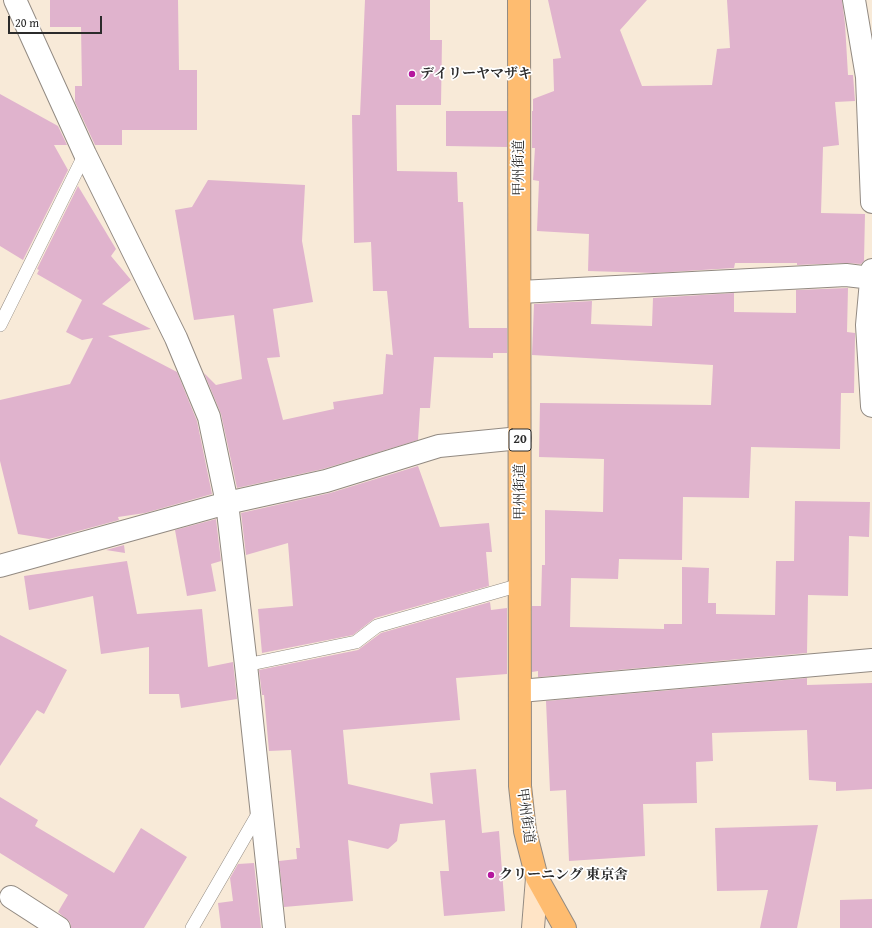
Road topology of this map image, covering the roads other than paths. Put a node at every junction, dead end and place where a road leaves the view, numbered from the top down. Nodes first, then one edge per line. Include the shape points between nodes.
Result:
1 (15, 0) edge
2 (519, 0) edge
3 (854, 0) edge
4 (870, 77) edge
5 (84, 154) junction
6 (872, 202) edge
7 (872, 275) edge
8 (520, 292) junction
9 (0, 325) edge
10 (872, 406) edge
11 (520, 438) junction
12 (227, 503) junction
13 (0, 566) edge
14 (520, 585) junction
15 (872, 660) edge
16 (246, 665) junction
17 (520, 691) junction
18 (262, 807) junction
19 (537, 878) junction
20 (11, 897) dead end
21 (59, 928) edge
22 (192, 928) edge
23 (274, 928) edge
24 (533, 928) edge
25 (565, 928) edge

1 - 5 street
2 - 8 highway, 甲州街道 / 20
3 - 4 street
4 - 6 street
5 - 9 lane
5 - 12 street via 176,338 209,417
7 - 8 street
7 - 10 street via 867,324
8 - 11 highway, 甲州街道 / 20
11 - 12 street via 439,446 326,481
11 - 14 highway, 甲州街道 / 20
12 - 13 street
12 - 16 street
14 - 16 lane via 377,626 356,642
14 - 17 highway, 甲州街道 / 20
15 - 17 street
16 - 18 street
17 - 19 highway, 甲州街道 / 20 via 520,786 526,831
18 - 22 lane
18 - 23 street
19 - 24 main road
19 - 25 highway, 甲州街道 / 20
20 - 21 street

